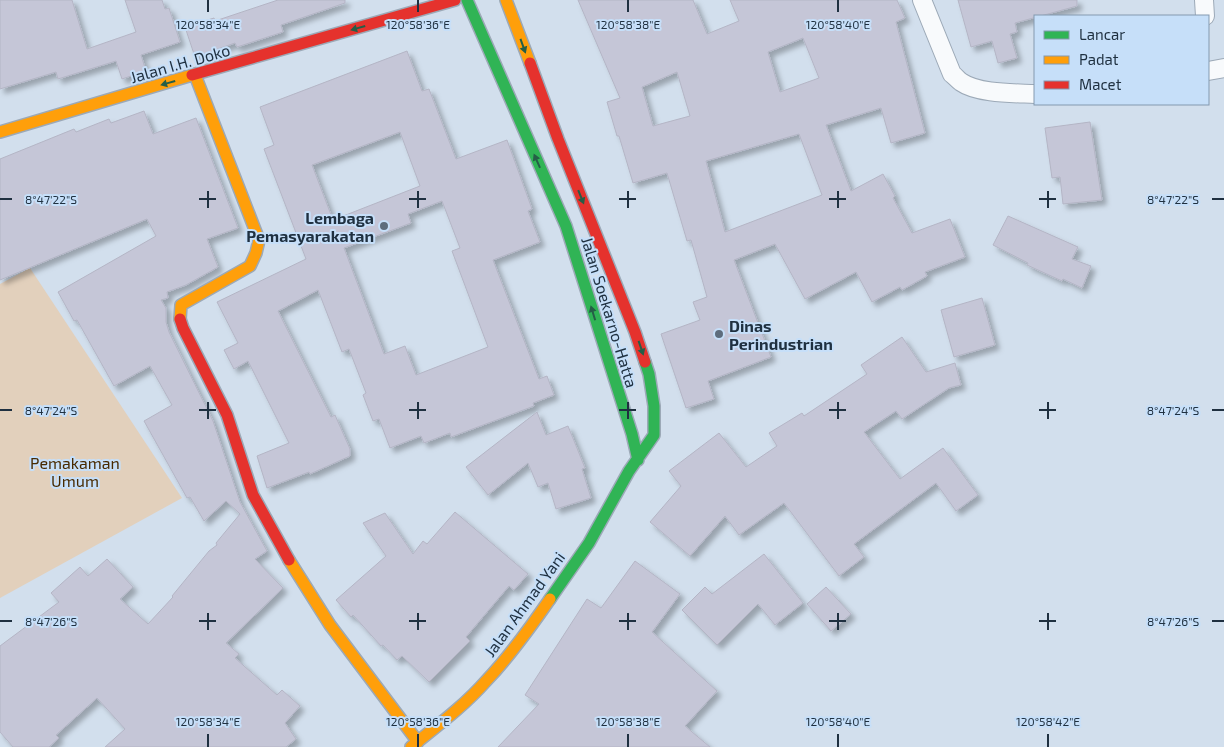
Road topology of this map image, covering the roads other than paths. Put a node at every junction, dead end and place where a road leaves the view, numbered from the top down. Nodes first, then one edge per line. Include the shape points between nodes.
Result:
1 (455, 0) edge
2 (467, 0) edge
3 (506, 0) edge
4 (922, 0) edge
5 (1204, 0) edge
6 (1205, 15) edge
7 (1224, 68) edge
8 (1209, 71) edge
9 (195, 75) junction
10 (1034, 94) edge
11 (0, 132) edge
12 (638, 460) junction
13 (415, 744) edge

1 -> 9 main road, Jalan I.H. Doko
12 -> 2 main road, Jalan Soekarno-Hatta via 566,226
3 -> 12 main road, Jalan Soekarno-Hatta via 650,374 654,435
4 - 10 street via 952,74 960,82 973,88
5 - 6 street
7 - 8 street
9 -> 11 main road, Jalan I.H. Doko
9 - 13 main road via 259,240 250,266 181,305 183,328 226,415 253,495 298,577
12 - 13 main road, Jalan Ahmad Yani via 589,543 516,647 472,696

